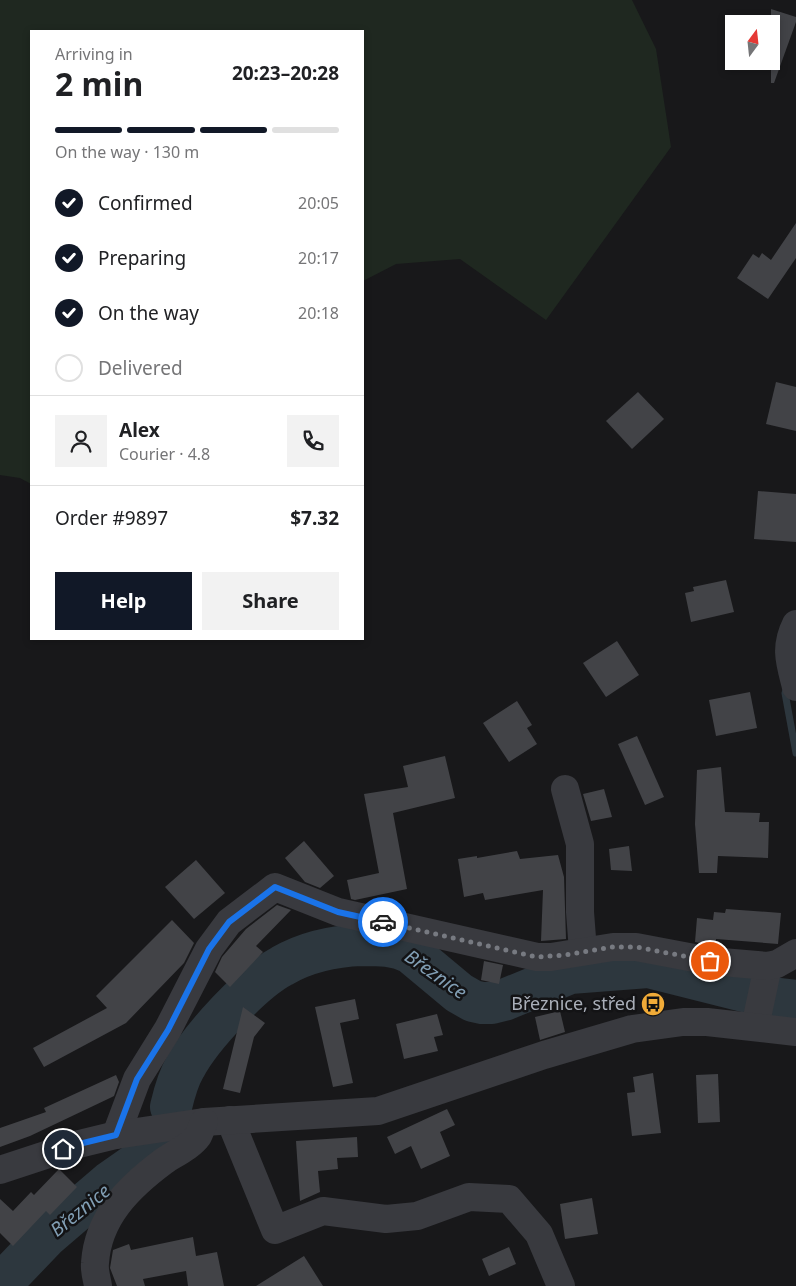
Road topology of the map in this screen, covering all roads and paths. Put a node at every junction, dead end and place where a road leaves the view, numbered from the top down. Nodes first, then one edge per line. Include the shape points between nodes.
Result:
1 (796, 624) edge
2 (796, 687) edge
3 (565, 789) dead end
4 (583, 951) junction
5 (796, 953) edge
6 (766, 974) junction
7 (756, 1018) junction
8 (796, 1032) edge
9 (217, 1121) junction
10 (116, 1135) junction
11 (0, 1170) edge
12 (98, 1286) edge
13 (561, 1286) edge

1 - 2 street via 788,650
3 - 4 street via 580,844
4 - 6 street via 636,947
4 - 10 street via 550,957 521,954 338,912 275,887 229,922 209,949 168,1030 137,1079
5 - 6 street
6 - 7 street
7 - 8 street
7 - 9 street via 730,1023 683,1022 632,1029 378,1111
9 - 10 street
9 - 12 street via 148,1173 117,1203 103,1228 96,1252 94,1264
9 - 13 street via 275,1230 323,1211 386,1219 417,1216 469,1197 509,1199 539,1234
10 - 11 street

